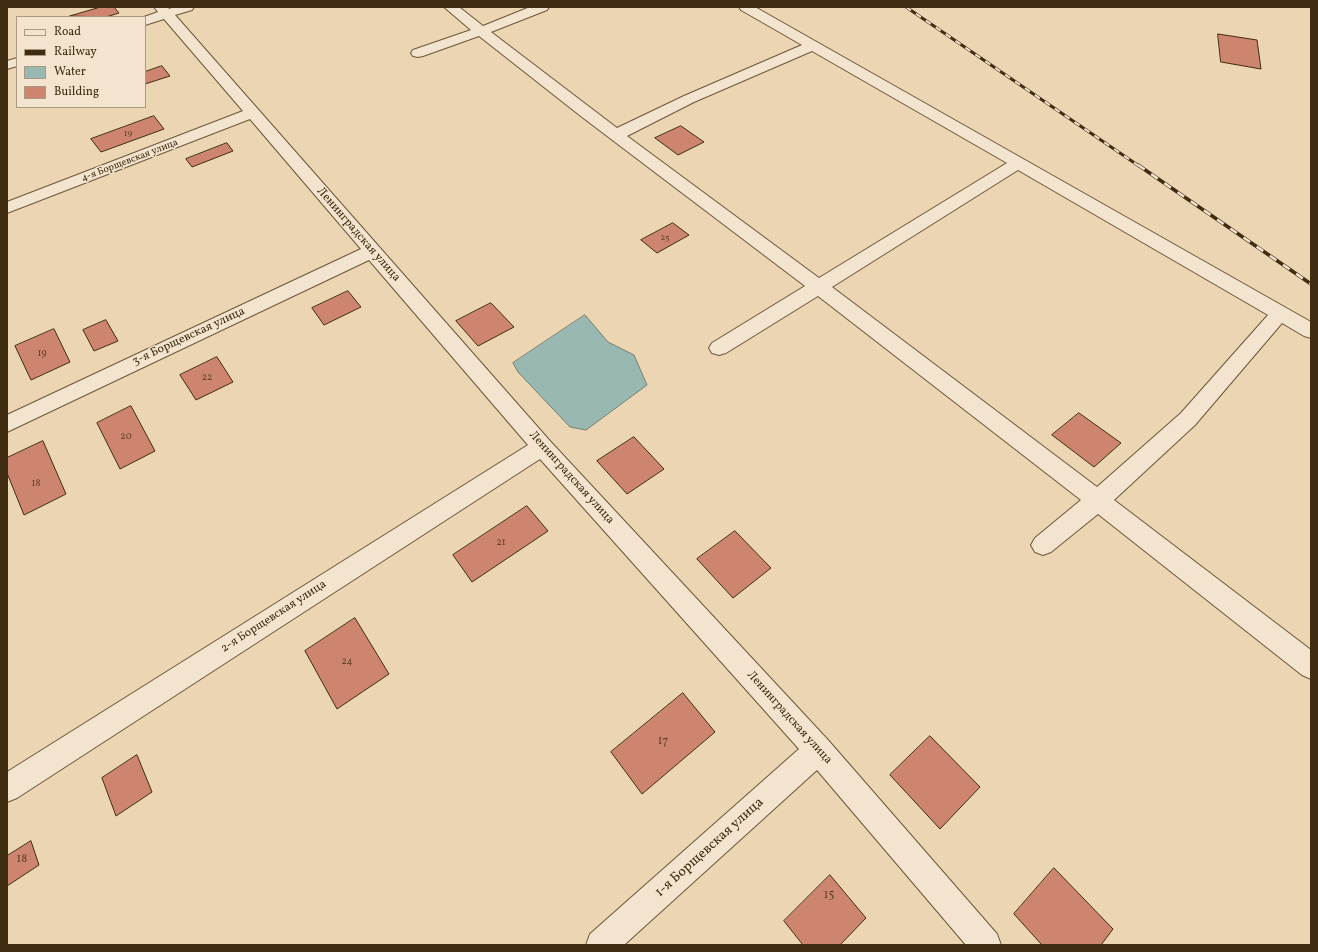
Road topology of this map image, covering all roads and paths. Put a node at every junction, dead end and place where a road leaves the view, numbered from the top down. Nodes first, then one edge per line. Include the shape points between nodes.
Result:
1 (451, 7) edge
2 (542, 7) edge
3 (746, 7) edge
4 (172, 9) edge
5 (146, 21) edge
6 (481, 31) junction
7 (814, 45) junction
8 (418, 53) dead end
9 (252, 113) junction
10 (616, 135) junction
11 (1017, 164) junction
12 (7, 208) edge
13 (372, 251) junction
14 (818, 286) junction
15 (1280, 313) junction
16 (1311, 332) edge
17 (718, 348) dead end
18 (7, 424) edge
19 (542, 447) junction
20 (1098, 500) junction
21 (1044, 544) dead end
22 (1311, 666) edge
23 (818, 750) junction
24 (7, 788) edge
25 (601, 945) edge
26 (986, 945) edge

1 - 6 street
2 - 6 street
3 - 7 street
4 - 5 street
4 - 9 street, Ленинградская улица
6 - 8 street
6 - 10 street
7 - 10 street via 689,99
7 - 11 street
9 - 12 street, 4-я Борщевская улица
9 - 13 street, Ленинградская улица
10 - 14 street
11 - 14 street
11 - 15 street
13 - 18 street, 3-я Борщевская улица
13 - 19 street, Ленинградская улица
14 - 17 street
14 - 20 street
15 - 16 street
15 - 20 street via 1188,419
19 - 23 street, Ленинградская улица
19 - 24 street, 2-я Борщевская улица
20 - 21 street
20 - 22 street
23 - 25 street, 1-я Борщевская улица
23 - 26 street, Ленинградская улица

